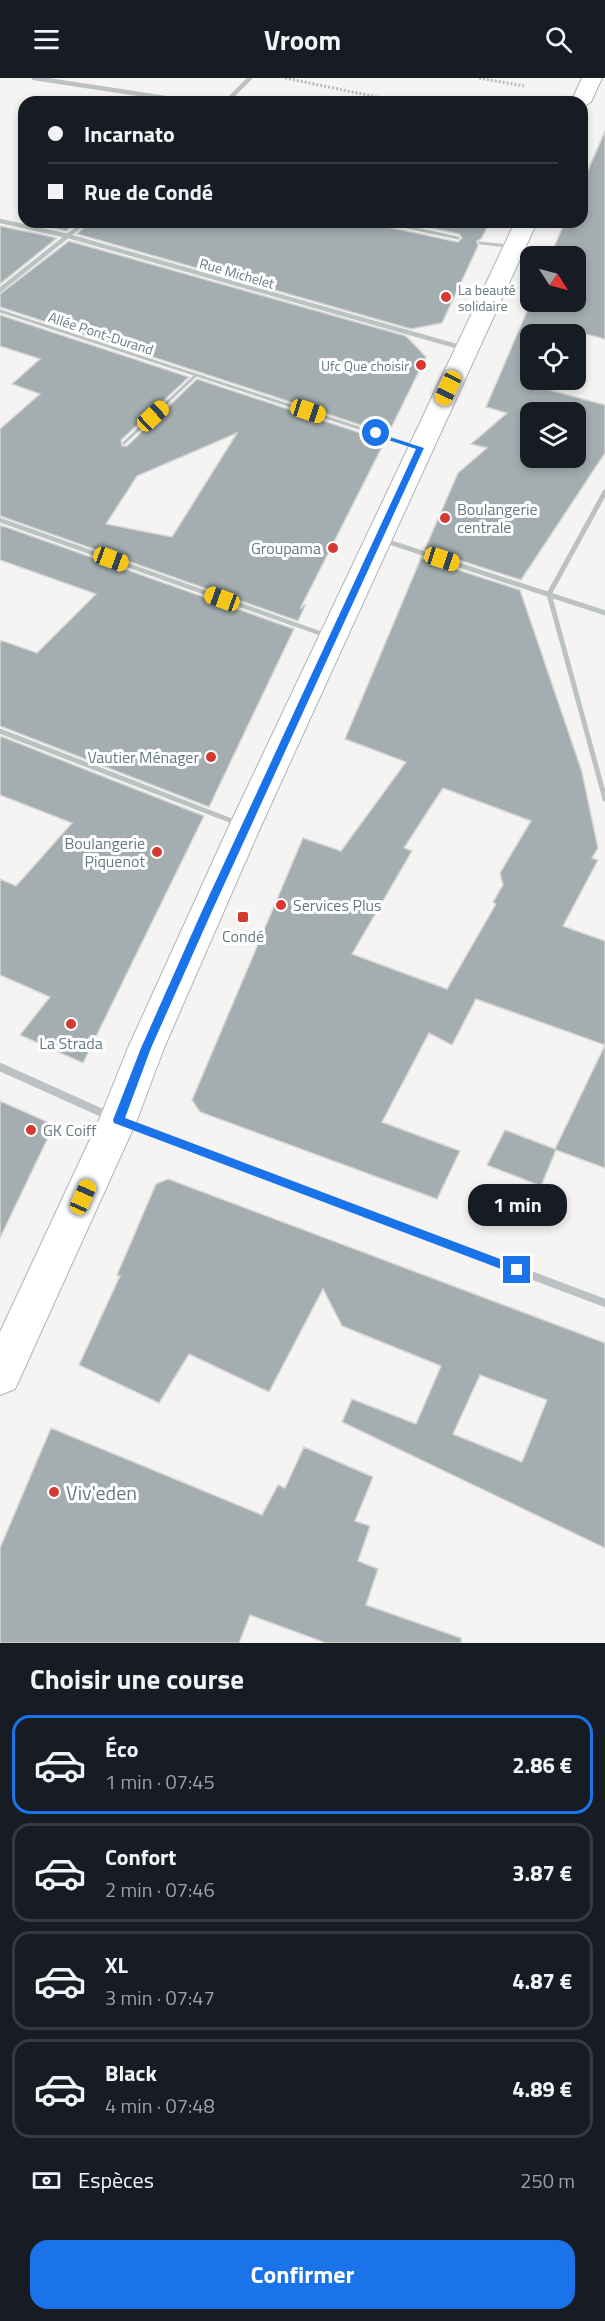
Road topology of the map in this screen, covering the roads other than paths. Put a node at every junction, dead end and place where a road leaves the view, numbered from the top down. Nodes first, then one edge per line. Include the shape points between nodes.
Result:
1 (34, 78) edge
2 (250, 78) edge
3 (592, 78) edge
4 (152, 96) edge
5 (232, 96) edge
6 (584, 96) edge
7 (0, 221) edge
8 (18, 225) edge
9 (32, 228) edge
10 (78, 228) edge
11 (412, 228) edge
12 (523, 228) edge
13 (68, 236) junction
14 (458, 238) dead end
15 (480, 243) dead end
16 (514, 247) junction
17 (0, 290) edge
18 (0, 311) edge
19 (466, 349) junction
20 (196, 375) junction
21 (124, 443) dead end
22 (421, 448) junction
23 (605, 492) edge
24 (0, 520) edge
25 (379, 538) junction
26 (549, 594) junction
27 (605, 613) edge
28 (334, 638) junction
29 (0, 730) edge
30 (605, 799) edge
31 (245, 826) junction
32 (0, 1067) edge
33 (118, 1120) junction
34 (605, 1303) edge
35 (0, 1376) edge

1 - 4 street
2 - 5 street
3 - 6 main road
7 - 8 street, Rue Michelet
9 - 13 street, Rue Michelet
10 - 13 street
11 - 14 lane
12 - 16 main road
13 - 17 street
13 - 19 street, Rue Michelet
15 - 16 lane
16 - 19 main road
18 - 20 lane, Allée Pont-Durand
19 - 22 main road
20 - 21 lane
20 - 22 lane, Allée Pont-Durand
22 - 25 main road
23 - 26 street
24 - 28 lane
25 - 26 street
25 - 28 main road
26 - 27 street
26 - 30 street
28 - 31 main road
29 - 31 street
31 - 33 main road
32 - 33 street
33 - 34 street
33 - 35 main road

